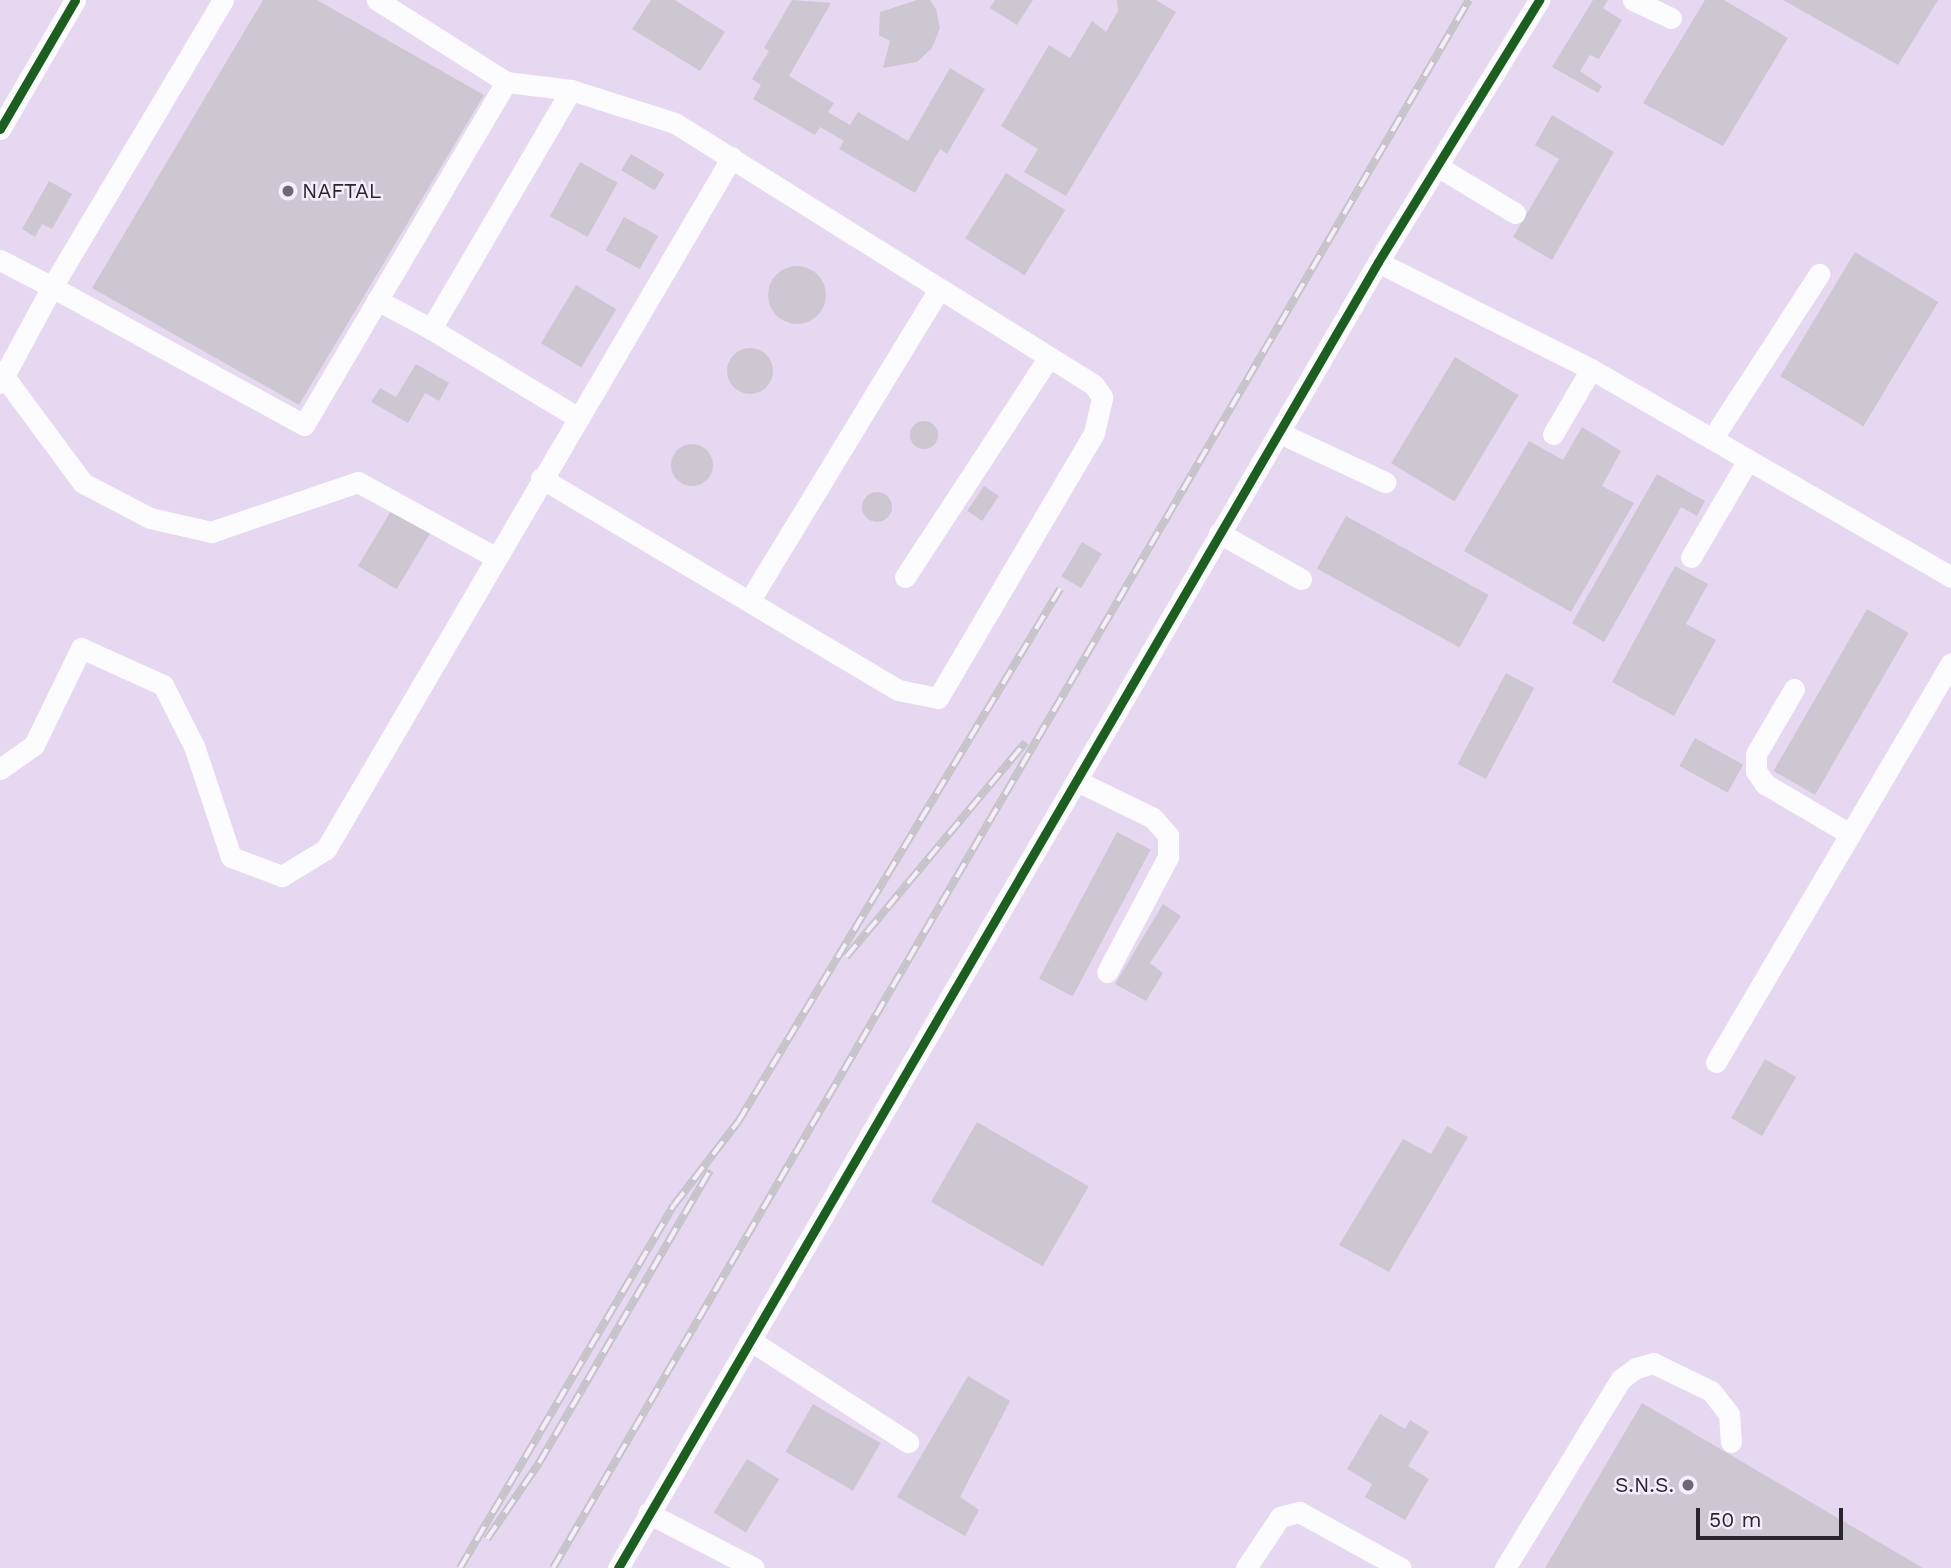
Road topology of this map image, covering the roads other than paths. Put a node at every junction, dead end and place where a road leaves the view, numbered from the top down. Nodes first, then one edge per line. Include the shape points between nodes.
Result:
1 (75, 0) edge
2 (223, 0) edge
3 (377, 0) edge
4 (1539, 0) edge
5 (1633, 0) edge
6 (1671, 18) dead end
7 (506, 82) junction
8 (571, 90) junction
9 (1, 126) edge
10 (732, 158) junction
11 (1437, 166) junction
12 (1515, 213) dead end
13 (0, 260) edge
14 (1378, 262) junction
15 (1819, 274) dead end
16 (52, 287) junction
17 (938, 291) junction
18 (377, 300) junction
19 (431, 329) junction
20 (1047, 360) junction
21 (1591, 369) junction
22 (2, 376) edge
23 (577, 417) junction
24 (1282, 434) junction
25 (1553, 434) dead end
26 (1712, 439) junction
27 (1748, 460) junction
28 (541, 478) junction
29 (1385, 482) dead end
30 (1219, 533) junction
31 (1692, 557) dead end
32 (495, 558) junction
33 (905, 577) dead end
34 (1951, 578) edge
35 (1301, 579) dead end
36 (750, 600) junction
37 (1951, 663) edge
38 (1794, 688) dead end
39 (0, 769) edge
40 (1079, 782) junction
41 (1850, 834) junction
42 (1107, 972) dead end
43 (1716, 1062) dead end
44 (751, 1341) junction
45 (908, 1442) dead end
46 (1731, 1442) dead end
47 (648, 1513) junction
48 (618, 1568) edge
49 (754, 1568) edge
50 (1246, 1568) edge
51 (1401, 1568) edge
52 (1506, 1568) edge

1 - 9 street
2 - 16 street
3 - 7 street
4 - 11 street
5 - 6 street
7 - 8 street
7 - 18 street
8 - 10 street via 675,123
8 - 19 street
10 - 17 street
10 - 23 street
11 - 12 street
11 - 14 street
13 - 16 street
14 - 21 street
14 - 24 street
15 - 26 street
16 - 18 street via 304,425
16 - 22 street
17 - 20 street
17 - 36 street
18 - 19 street
19 - 23 street
20 - 33 street
20 - 36 street via 1094,385 1102,397 1102,411 938,698 898,690
21 - 25 street
21 - 26 street
22 - 32 street via 83,483 150,518 211,532 358,482
23 - 28 street
24 - 29 street
24 - 30 street
26 - 27 street
27 - 31 street
27 - 34 street
28 - 32 street
28 - 36 street
30 - 35 street
30 - 40 street
32 - 39 street via 326,849 282,876 231,857 194,746 163,685 81,648 34,745 5,771
37 - 41 street
38 - 41 street via 1756,754 1756,771 1765,784
40 - 42 street via 1153,818 1168,835 1168,857
40 - 44 street
41 - 43 street
44 - 45 street
44 - 47 street
46 - 52 street via 1729,1414 1711,1391 1653,1363 1636,1368 1621,1379
47 - 48 street
47 - 49 street
50 - 51 street via 1280,1517 1299,1512

